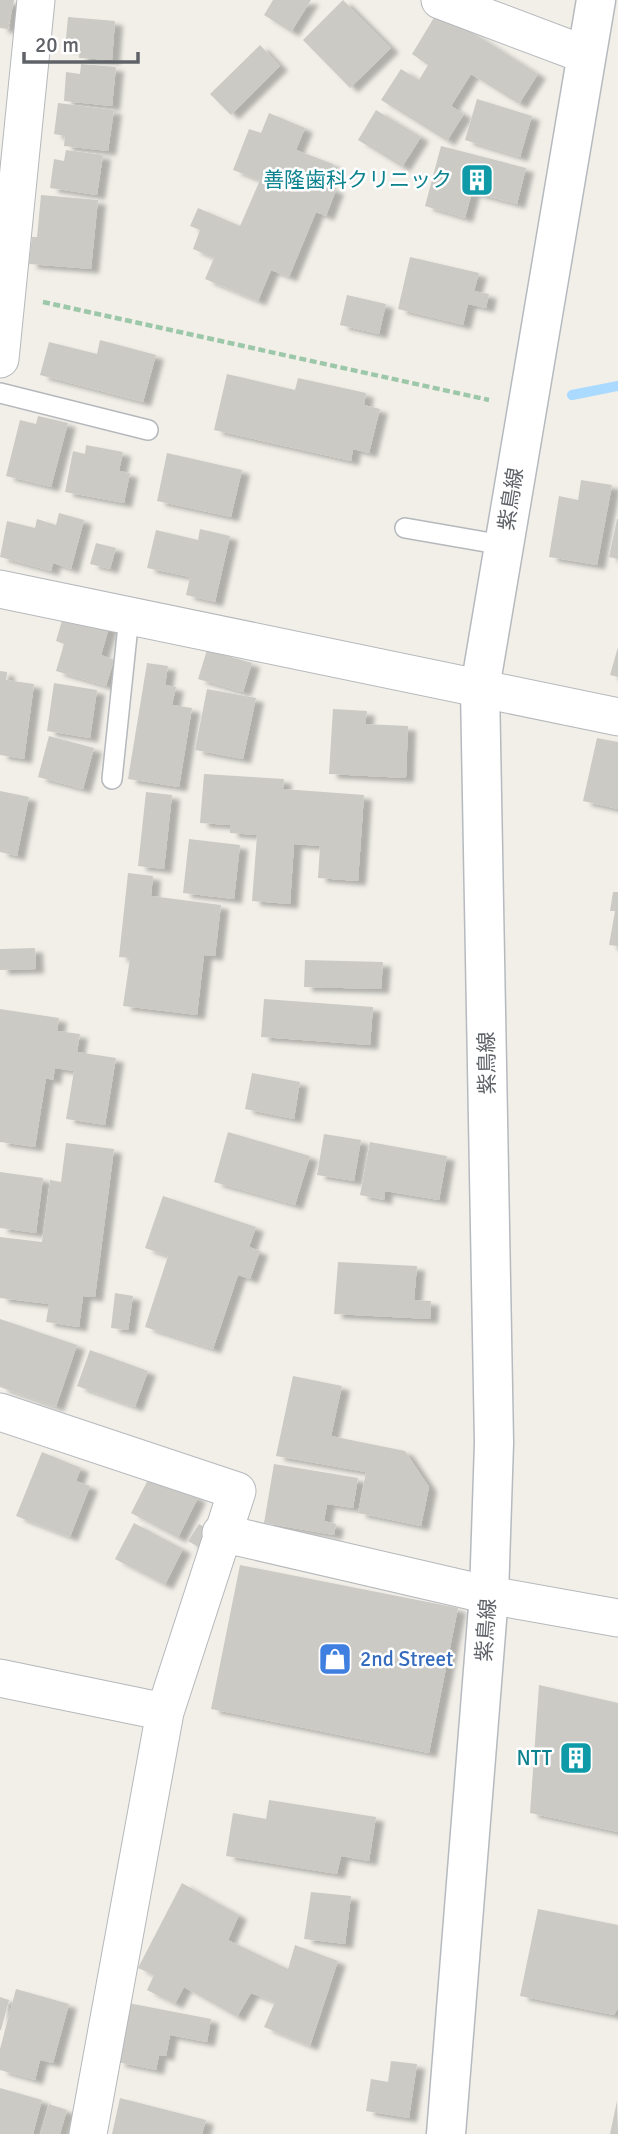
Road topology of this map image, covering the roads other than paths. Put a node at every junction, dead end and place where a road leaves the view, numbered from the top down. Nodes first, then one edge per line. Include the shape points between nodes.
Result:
1 (36, 0) edge
2 (440, 0) edge
3 (596, 0) edge
4 (586, 55) junction
5 (4, 288) edge
6 (0, 359) edge
7 (0, 394) edge
8 (148, 430) dead end
9 (405, 528) dead end
10 (503, 545) junction
11 (0, 589) edge
12 (129, 616) junction
13 (480, 688) junction
14 (618, 717) edge
15 (112, 779) dead end
16 (0, 1412) edge
17 (221, 1533) junction
18 (489, 1595) junction
19 (618, 1618) edge
20 (0, 1678) edge
21 (165, 1712) junction
22 (88, 2134) edge
23 (446, 2134) edge

1 - 5 street
2 - 4 street
3 - 4 street, 紫鳥線
4 - 10 street, 紫鳥線
5 - 6 street
7 - 8 lane
9 - 10 lane
10 - 13 street, 紫鳥線
11 - 12 street
12 - 13 street
12 - 15 lane
13 - 14 street
13 - 18 street, 紫鳥線 via 494,1443
16 - 17 street via 237,1491
17 - 18 street
17 - 21 street
18 - 19 street
18 - 23 street, 紫鳥線
20 - 21 street
21 - 22 street

